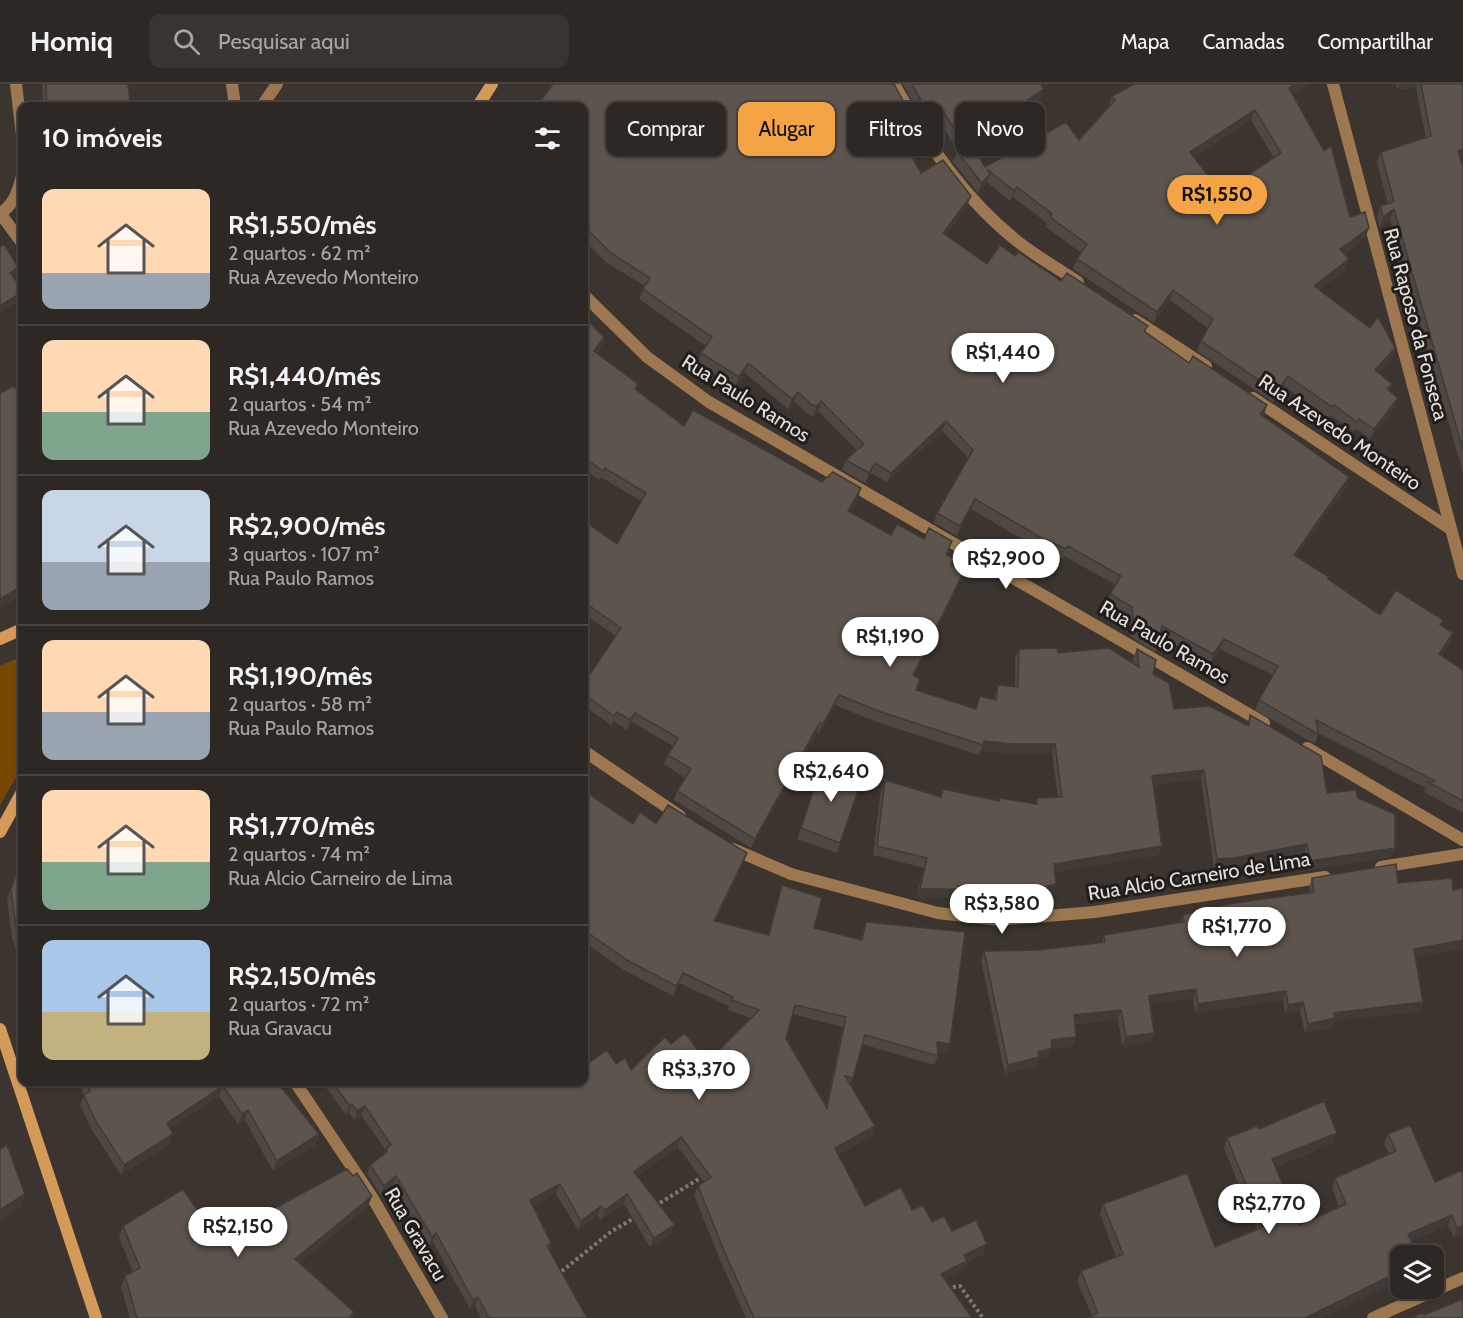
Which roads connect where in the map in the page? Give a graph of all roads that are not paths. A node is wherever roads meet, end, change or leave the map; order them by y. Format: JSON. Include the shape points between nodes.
{"nodes":[{"id":1,"x":16,"y":84,"type":"edge"},
{"id":2,"x":232,"y":84,"type":"edge"},
{"id":3,"x":277,"y":84,"type":"edge"},
{"id":4,"x":492,"y":84,"type":"edge"},
{"id":5,"x":894,"y":84,"type":"edge"},
{"id":6,"x":1333,"y":84,"type":"edge"},
{"id":7,"x":18,"y":102,"type":"edge"},
{"id":8,"x":234,"y":102,"type":"edge"},
{"id":9,"x":264,"y":102,"type":"edge"},
{"id":10,"x":480,"y":102,"type":"edge"},
{"id":11,"x":18,"y":191,"type":"edge"},
{"id":12,"x":0,"y":214,"type":"edge"},
{"id":13,"x":18,"y":238,"type":"edge"},
{"id":14,"x":1090,"y":290,"type":"edge"},
{"id":15,"x":588,"y":299,"type":"edge"},
{"id":16,"x":1120,"y":310,"type":"edge"},
{"id":17,"x":1220,"y":376,"type":"edge"},
{"id":18,"x":1240,"y":389,"type":"edge"},
{"id":19,"x":1449,"y":528,"type":"junction"},
{"id":20,"x":1463,"y":574,"type":"edge"},
{"id":21,"x":18,"y":631,"type":"edge"},
{"id":22,"x":0,"y":639,"type":"edge"},
{"id":23,"x":1270,"y":727,"type":"edge"},
{"id":24,"x":1291,"y":739,"type":"edge"},
{"id":25,"x":588,"y":754,"type":"edge"},
{"id":26,"x":18,"y":799,"type":"edge"},
{"id":27,"x":695,"y":825,"type":"edge"},
{"id":28,"x":0,"y":832,"type":"edge"},
{"id":29,"x":1463,"y":840,"type":"edge"},
{"id":30,"x":725,"y":844,"type":"edge"},
{"id":31,"x":1463,"y":854,"type":"edge"},
{"id":32,"x":1363,"y":870,"type":"edge"},
{"id":33,"x":1341,"y":874,"type":"edge"},
{"id":34,"x":0,"y":1029,"type":"edge"},
{"id":35,"x":18,"y":1083,"type":"edge"},
{"id":36,"x":19,"y":1086,"type":"edge"},
{"id":37,"x":298,"y":1086,"type":"edge"},
{"id":38,"x":1463,"y":1278,"type":"edge"},
{"id":39,"x":96,"y":1318,"type":"edge"},
{"id":40,"x":442,"y":1318,"type":"edge"},
{"id":41,"x":1373,"y":1318,"type":"edge"}],
"edges":[{"from":1,"to":7,"type":"street"},
{"from":2,"to":8,"type":"street"},
{"from":3,"to":9,"type":"street"},
{"from":4,"to":10,"type":"street"},
{"from":5,"to":14,"type":"street","via":[[920,132],[970,198],[1020,244]]},
{"from":6,"to":19,"type":"street","name":"Rua Raposo da Fonseca"},
{"from":11,"to":12,"type":"street"},
{"from":12,"to":13,"type":"street"},
{"from":15,"to":23,"type":"street","name":"Rua Paulo Ramos","via":[[647,357],[709,402]]},
{"from":16,"to":17,"type":"street"},
{"from":18,"to":19,"type":"street","name":"Rua Azevedo Monteiro"},
{"from":19,"to":20,"type":"street","name":"Rua Raposo da Fonseca"},
{"from":21,"to":22,"type":"street"},
{"from":24,"to":29,"type":"street"},
{"from":25,"to":27,"type":"street"},
{"from":26,"to":28,"type":"street"},
{"from":30,"to":33,"type":"street","name":"Rua Alcio Carneiro de Lima","via":[[790,874],[938,913],[999,920],[1095,912]]},
{"from":31,"to":32,"type":"street"},
{"from":34,"to":35,"type":"street"},
{"from":36,"to":39,"type":"street"},
{"from":37,"to":40,"type":"street","name":"Rua Gravacu","via":[[372,1197]]},
{"from":38,"to":41,"type":"street"}]}
